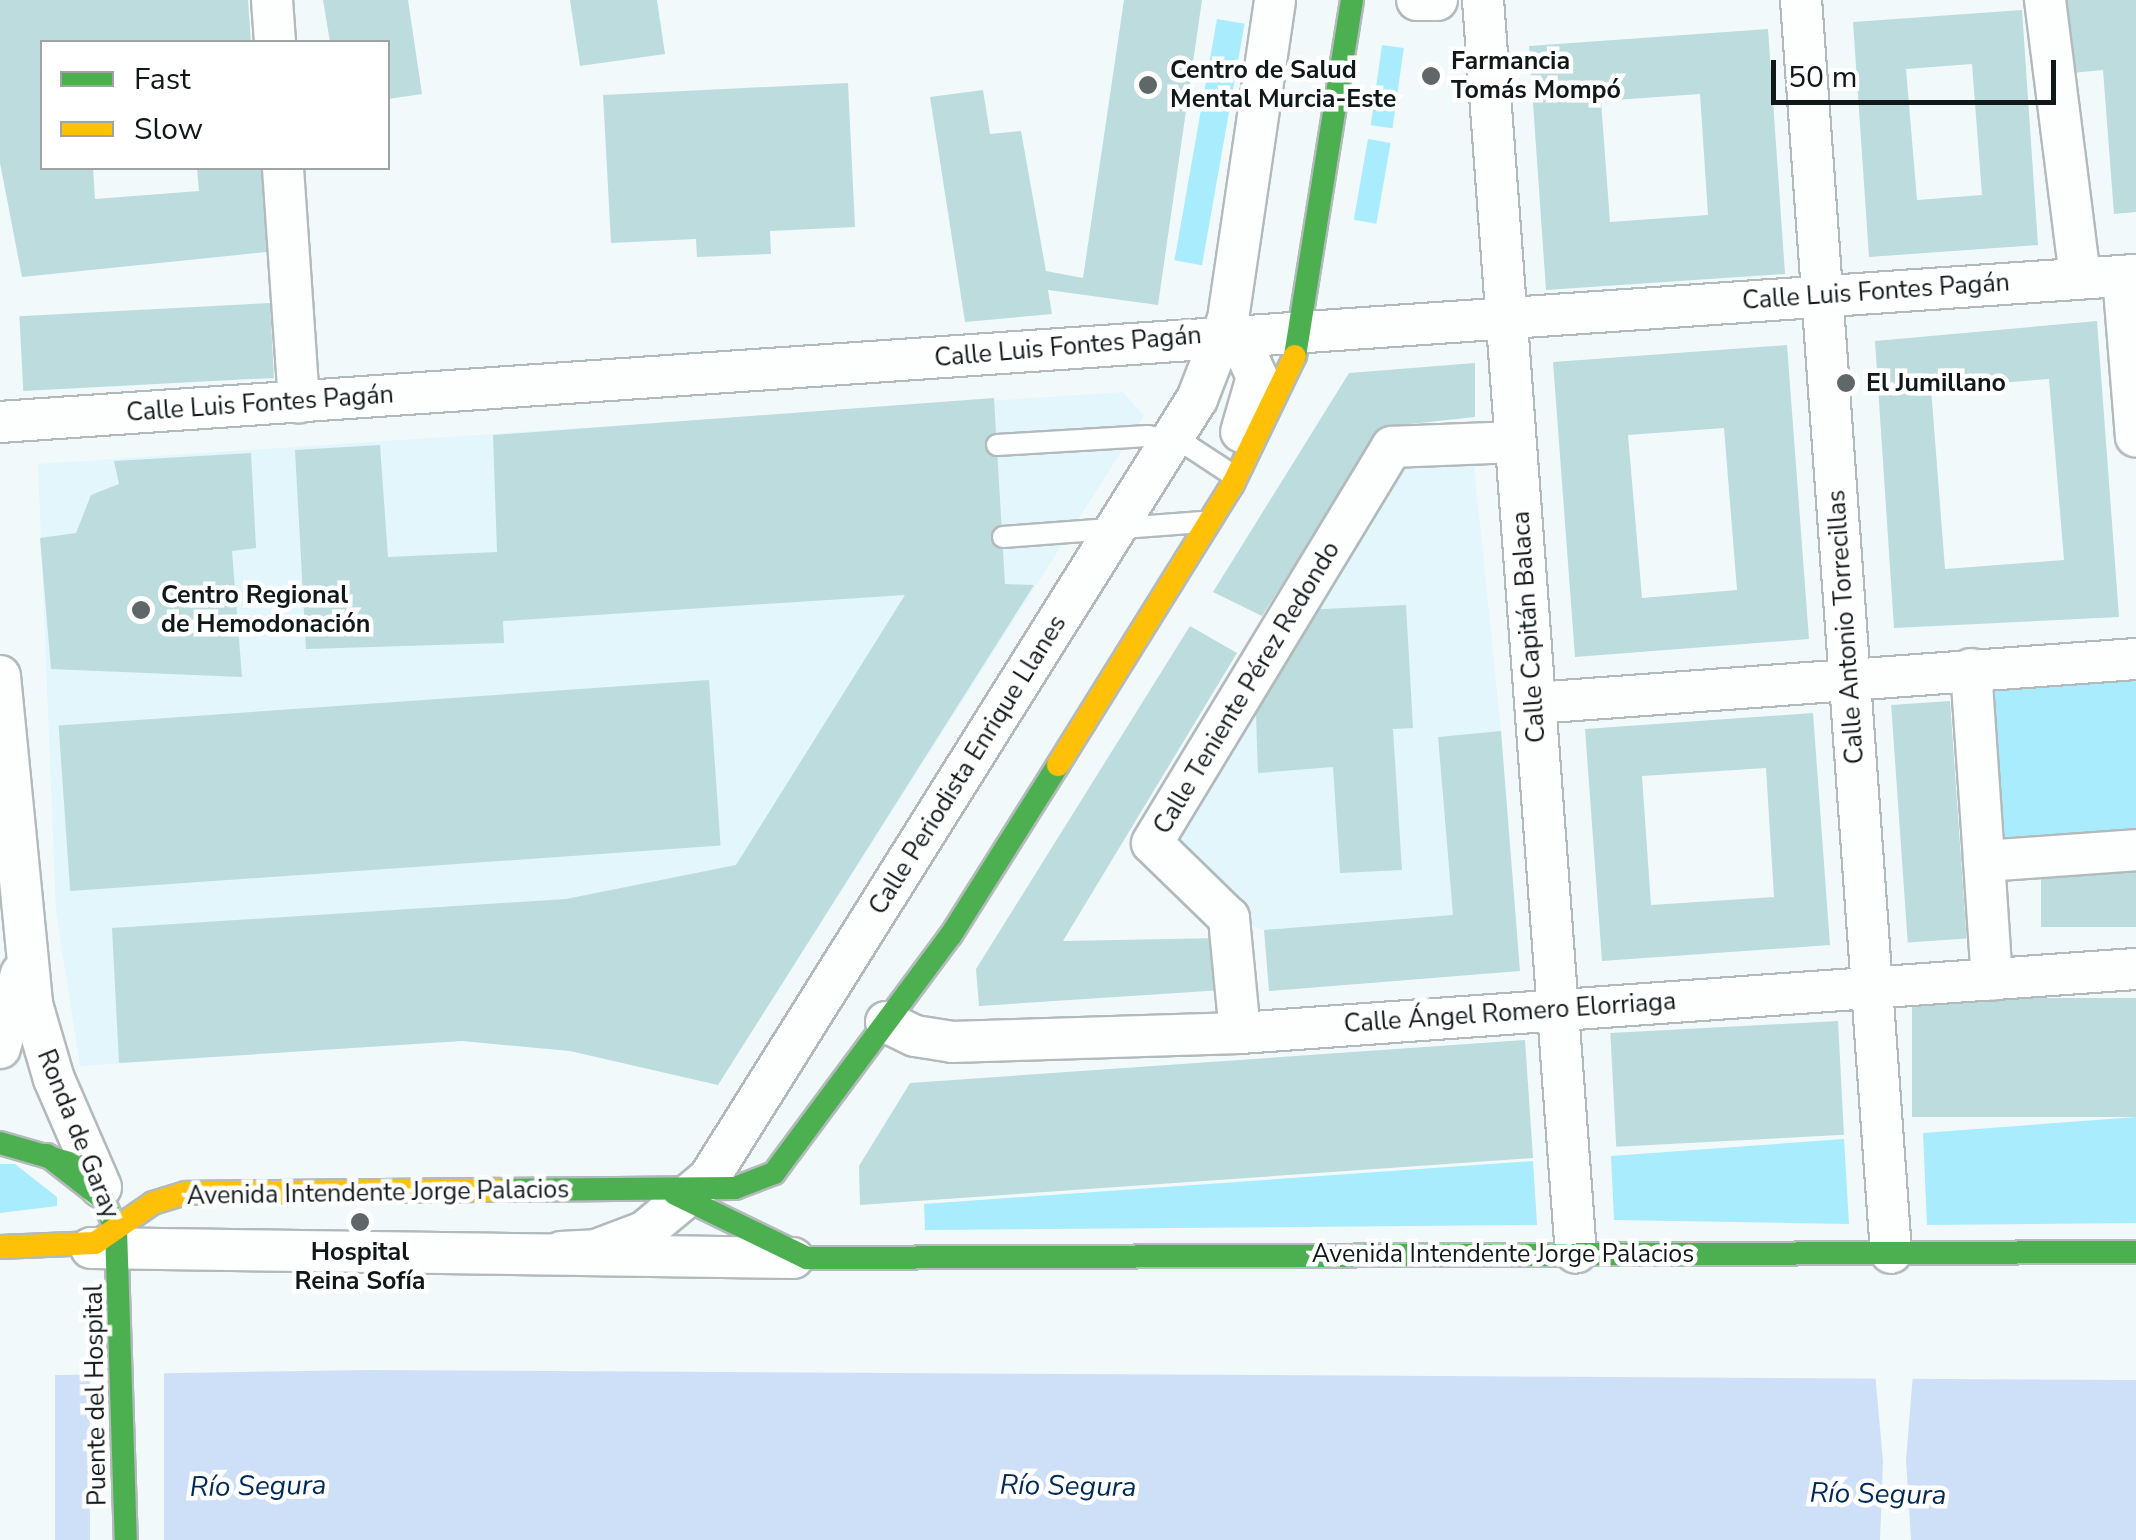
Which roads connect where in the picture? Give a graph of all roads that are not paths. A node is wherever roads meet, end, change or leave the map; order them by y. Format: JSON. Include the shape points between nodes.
{"nodes":[{"id":1,"x":272,"y":0,"type":"edge"},
{"id":2,"x":1274,"y":0,"type":"edge"},
{"id":3,"x":1352,"y":0,"type":"edge"},
{"id":4,"x":1417,"y":0,"type":"edge"},
{"id":5,"x":1437,"y":0,"type":"edge"},
{"id":6,"x":1483,"y":0,"type":"edge"},
{"id":7,"x":1801,"y":0,"type":"edge"},
{"id":8,"x":2045,"y":0,"type":"edge"},
{"id":9,"x":274,"y":40,"type":"edge"},
{"id":10,"x":283,"y":170,"type":"edge"},
{"id":11,"x":2129,"y":275,"type":"edge"},
{"id":12,"x":2080,"y":278,"type":"junction"},
{"id":13,"x":1822,"y":296,"type":"junction"},
{"id":14,"x":1506,"y":316,"type":"junction"},
{"id":15,"x":1304,"y":329,"type":"junction"},
{"id":16,"x":1224,"y":335,"type":"junction"},
{"id":17,"x":300,"y":402,"type":"junction"},
{"id":18,"x":0,"y":422,"type":"edge"},
{"id":19,"x":2136,"y":436,"type":"edge"},
{"id":20,"x":1172,"y":440,"type":"junction"},
{"id":21,"x":1516,"y":442,"type":"junction"},
{"id":22,"x":997,"y":445,"type":"dead end"},
{"id":23,"x":1228,"y":472,"type":"junction"},
{"id":24,"x":1212,"y":516,"type":"junction"},
{"id":25,"x":1116,"y":529,"type":"junction"},
{"id":26,"x":1003,"y":537,"type":"dead end"},
{"id":27,"x":2136,"y":659,"type":"edge"},
{"id":28,"x":1971,"y":669,"type":"junction"},
{"id":29,"x":0,"y":676,"type":"edge"},
{"id":30,"x":1850,"y":676,"type":"junction"},
{"id":31,"x":1535,"y":704,"type":"junction"},
{"id":32,"x":2136,"y":850,"type":"edge"},
{"id":33,"x":1984,"y":861,"type":"junction"},
{"id":34,"x":24,"y":960,"type":"junction"},
{"id":35,"x":2136,"y":970,"type":"edge"},
{"id":36,"x":1992,"y":980,"type":"junction"},
{"id":37,"x":1872,"y":988,"type":"junction"},
{"id":38,"x":1558,"y":1010,"type":"junction"},
{"id":39,"x":886,"y":1022,"type":"junction"},
{"id":40,"x":1240,"y":1033,"type":"junction"},
{"id":41,"x":0,"y":1048,"type":"edge"},
{"id":42,"x":802,"y":1140,"type":"junction"},
{"id":43,"x":0,"y":1143,"type":"edge"},
{"id":44,"x":48,"y":1154,"type":"junction"},
{"id":45,"x":794,"y":1188,"type":"dead end"},
{"id":46,"x":200,"y":1192,"type":"junction"},
{"id":47,"x":695,"y":1193,"type":"junction"},
{"id":48,"x":117,"y":1203,"type":"junction"},
{"id":49,"x":812,"y":1246,"type":"junction"},
{"id":50,"x":0,"y":1247,"type":"edge"},
{"id":51,"x":62,"y":1247,"type":"joint"},
{"id":52,"x":561,"y":1252,"type":"junction"},
{"id":53,"x":2136,"y":1252,"type":"edge"},
{"id":54,"x":1576,"y":1253,"type":"junction"},
{"id":55,"x":1891,"y":1254,"type":"junction"},
{"id":56,"x":126,"y":1540,"type":"edge"}],
"edges":[{"from":1,"to":9,"type":"street"},
{"from":2,"to":16,"type":"street","name":"Calle Periodista Enrique Llanes"},
{"from":3,"to":15,"type":"main road"},
{"from":4,"to":5,"type":"street"},
{"from":6,"to":14,"type":"street","name":"Calle Capitán Balaca"},
{"from":7,"to":13,"type":"street","name":"Calle Antonio Torrecillas"},
{"from":8,"to":12,"type":"street"},
{"from":10,"to":17,"type":"street"},
{"from":11,"to":12,"type":"street","name":"Calle Luis Fontes Pagán"},
{"from":11,"to":19,"type":"street"},
{"from":12,"to":13,"type":"street","name":"Calle Luis Fontes Pagán"},
{"from":13,"to":14,"type":"street","name":"Calle Luis Fontes Pagán"},
{"from":13,"to":30,"type":"street","name":"Calle Antonio Torrecillas"},
{"from":14,"to":15,"type":"street","name":"Calle Luis Fontes Pagán"},
{"from":14,"to":21,"type":"street","name":"Calle Capitán Balaca"},
{"from":15,"to":16,"type":"street","name":"Calle Luis Fontes Pagán"},
{"from":15,"to":24,"type":"main road","via":[[1288,379]]},
{"from":16,"to":17,"type":"street","name":"Calle Luis Fontes Pagán"},
{"from":16,"to":20,"type":"street","name":"Calle Periodista Enrique Llanes"},
{"from":16,"to":23,"type":"street","via":[[1244,349],[1257,376]]},
{"from":17,"to":18,"type":"street","name":"Calle Luis Fontes Pagán"},
{"from":20,"to":22,"type":"lane","via":[[1132,434]]},
{"from":20,"to":23,"type":"lane"},
{"from":20,"to":25,"type":"street","name":"Calle Periodista Enrique Llanes"},
{"from":21,"to":31,"type":"street","name":"Calle Capitán Balaca"},
{"from":21,"to":40,"type":"street","name":"Calle Teniente Pérez Redondo","via":[[1392,447],[1152,843],[1229,918]]},
{"from":23,"to":24,"type":"street"},
{"from":24,"to":25,"type":"lane"},
{"from":24,"to":39,"type":"main road","via":[[951,935]]},
{"from":25,"to":26,"type":"lane"},
{"from":25,"to":47,"type":"street","name":"Calle Periodista Enrique Llanes"},
{"from":27,"to":28,"type":"street"},
{"from":28,"to":30,"type":"street"},
{"from":28,"to":33,"type":"street"},
{"from":29,"to":34,"type":"street","name":"Ronda de Garay"},
{"from":30,"to":31,"type":"street"},
{"from":30,"to":37,"type":"street","name":"Calle Antonio Torrecillas"},
{"from":31,"to":38,"type":"street","name":"Calle Capitán Balaca"},
{"from":32,"to":33,"type":"street"},
{"from":33,"to":36,"type":"street"},
{"from":34,"to":41,"type":"street","name":"Ronda de Garay"},
{"from":34,"to":48,"type":"street","name":"Ronda de Garay","via":[[49,1066]]},
{"from":35,"to":36,"type":"street","name":"Calle Ángel Romero Elorriaga"},
{"from":36,"to":37,"type":"street","name":"Calle Ángel Romero Elorriaga"},
{"from":37,"to":38,"type":"street","name":"Calle Ángel Romero Elorriaga"},
{"from":37,"to":55,"type":"street","name":"Calle Antonio Torrecillas"},
{"from":38,"to":40,"type":"street","name":"Calle Ángel Romero Elorriaga"},
{"from":38,"to":54,"type":"street","name":"Calle Capitán Balaca"},
{"from":39,"to":40,"type":"street","name":"Calle Ángel Romero Elorriaga","via":[[914,1036],[952,1042]]},
{"from":39,"to":42,"type":"main road"},
{"from":42,"to":45,"type":"main road"},
{"from":42,"to":47,"type":"main road","name":"Avenida Intendente Jorge Palacios","via":[[760,1183]]},
{"from":43,"to":44,"type":"main road"},
{"from":44,"to":48,"type":"main road"},
{"from":44,"to":48,"type":"main road"},
{"from":46,"to":47,"type":"main road","name":"Avenida Intendente Jorge Palacios"},
{"from":46,"to":48,"type":"main road"},
{"from":46,"to":48,"type":"main road","name":"Avenida Intendente Jorge Palacios"},
{"from":47,"to":49,"type":"main road","name":"Avenida Intendente Jorge Palacios","via":[[774,1246]]},
{"from":47,"to":52,"type":"street","name":"Avenida Intendente Jorge Palacios","via":[[632,1237]]},
{"from":48,"to":51,"type":"street","name":"Avenida Intendente Jorge Palacios"},
{"from":48,"to":52,"type":"street","name":"Avenida Intendente Jorge Palacios"},
{"from":48,"to":56,"type":"main road","name":"Puente del Hospital"},
{"from":49,"to":52,"type":"street","name":"Avenida Intendente Jorge Palacios"},
{"from":49,"to":54,"type":"main road","name":"Avenida Intendente Jorge Palacios","via":[[869,1257]]},
{"from":50,"to":51,"type":"main road","name":"Avenida Intendente Jorge Palacios"},
{"from":53,"to":55,"type":"main road","name":"Avenida Intendente Jorge Palacios"},
{"from":54,"to":55,"type":"main road","name":"Avenida Intendente Jorge Palacios"}]}
